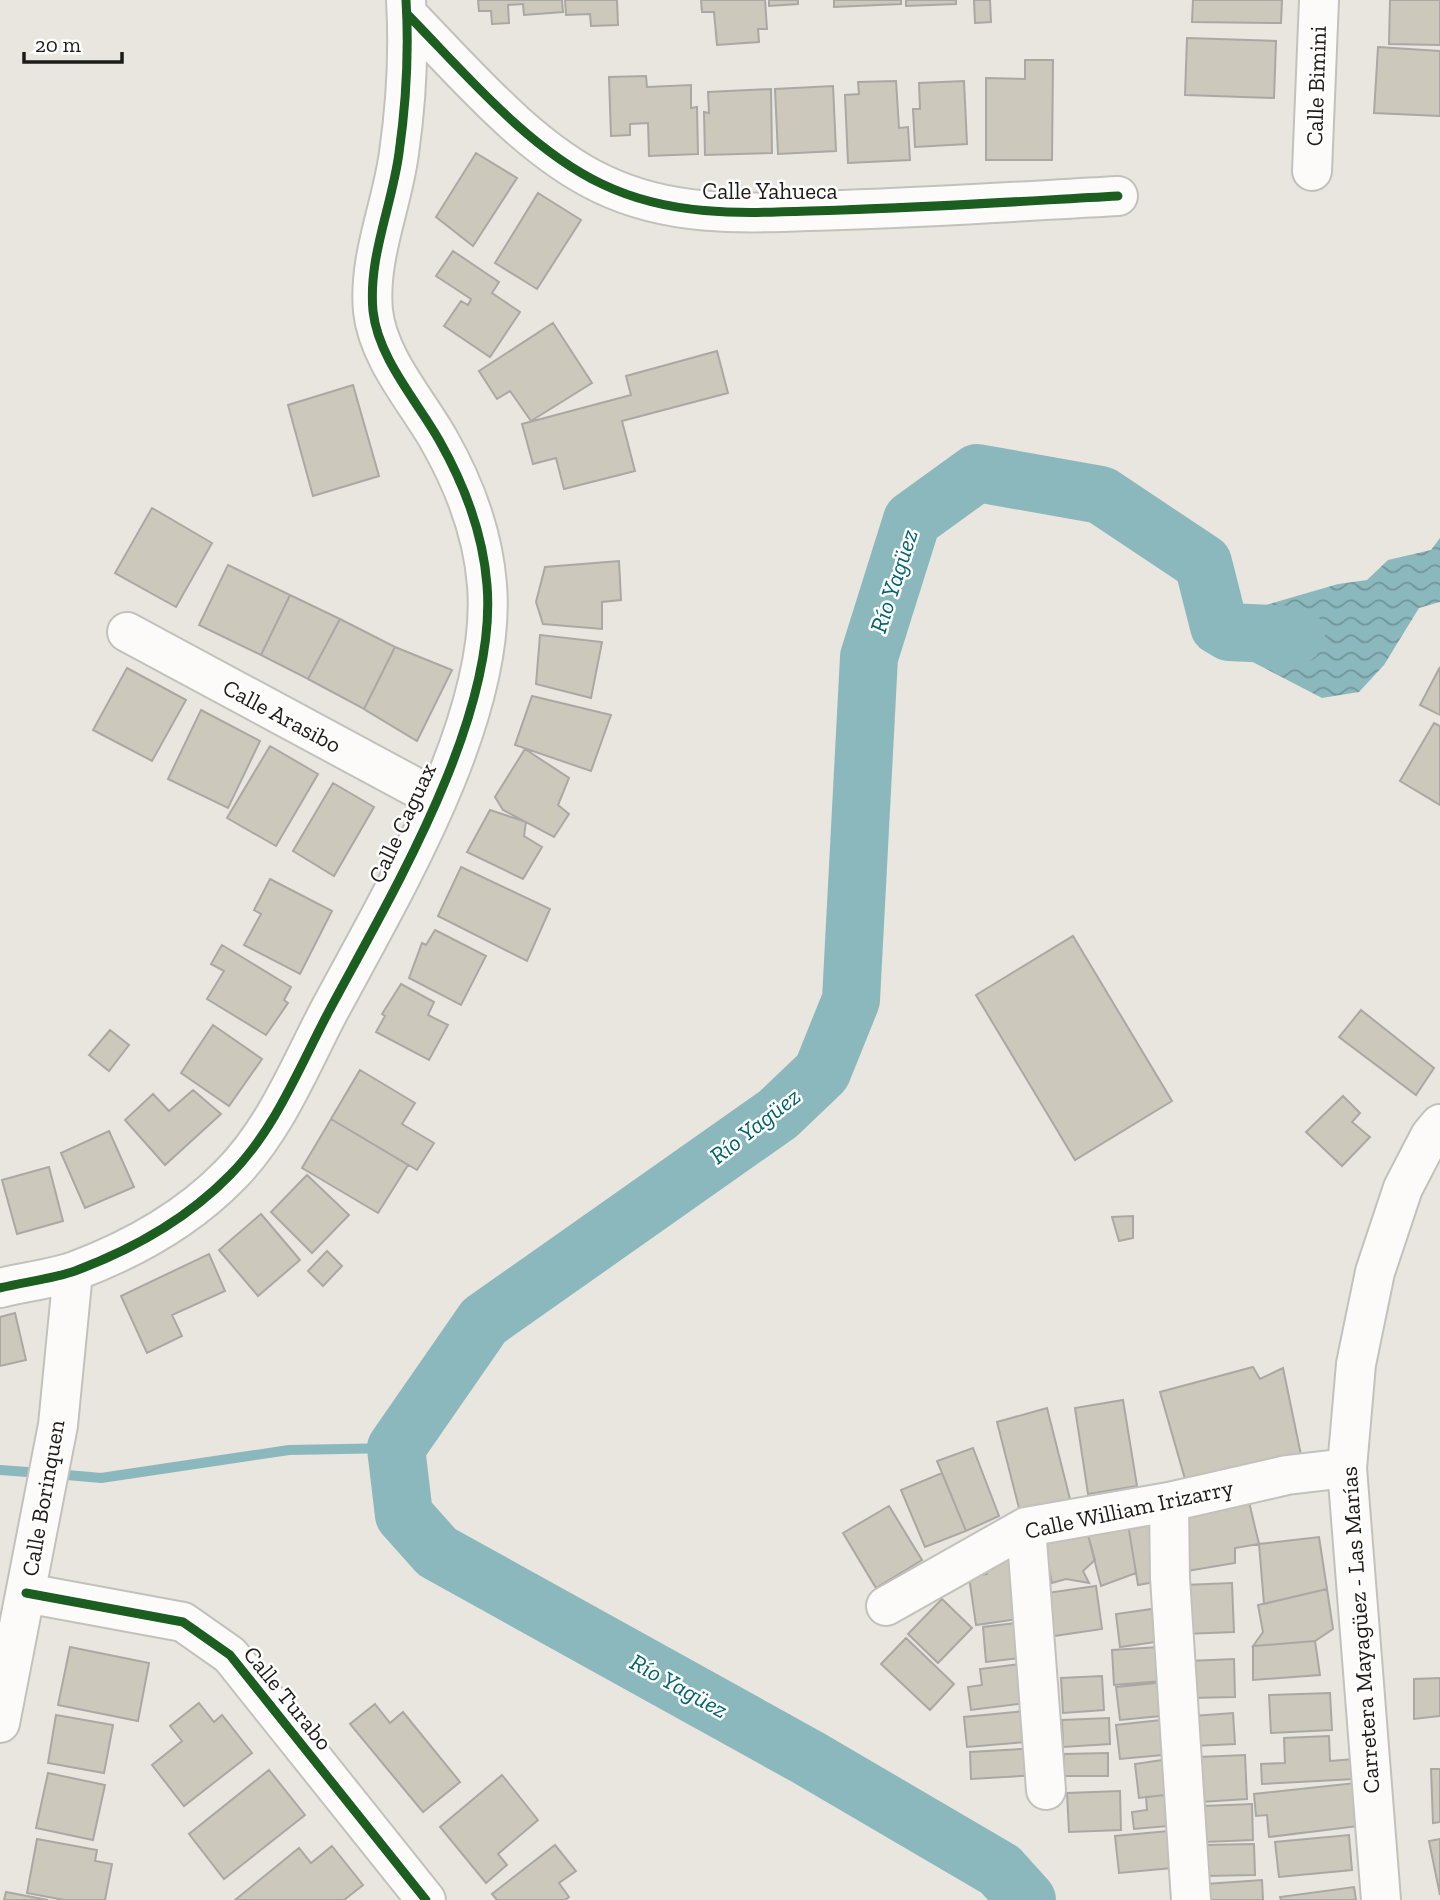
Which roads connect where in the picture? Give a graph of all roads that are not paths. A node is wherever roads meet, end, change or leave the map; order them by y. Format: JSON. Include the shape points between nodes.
{"nodes":[{"id":1,"x":1319,"y":0,"type":"edge"},
{"id":2,"x":407,"y":7,"type":"edge"},
{"id":3,"x":1312,"y":171,"type":"dead end"},
{"id":4,"x":1118,"y":196,"type":"dead end"},
{"id":5,"x":127,"y":632,"type":"dead end"},
{"id":6,"x":438,"y":799,"type":"junction"},
{"id":7,"x":1440,"y":1124,"type":"edge"},
{"id":8,"x":73,"y":1272,"type":"junction"},
{"id":9,"x":0,"y":1287,"type":"edge"},
{"id":10,"x":1347,"y":1468,"type":"junction"},
{"id":11,"x":1169,"y":1502,"type":"junction"},
{"id":12,"x":1026,"y":1527,"type":"junction"},
{"id":13,"x":26,"y":1593,"type":"junction"},
{"id":14,"x":886,"y":1606,"type":"dead end"},
{"id":15,"x":0,"y":1723,"type":"edge"},
{"id":16,"x":1046,"y":1790,"type":"dead end"},
{"id":17,"x":426,"y":1900,"type":"edge"},
{"id":18,"x":1191,"y":1900,"type":"edge"},
{"id":19,"x":1381,"y":1900,"type":"edge"}],
"edges":[{"from":1,"to":3,"type":"street","name":"Calle Bimini"},
{"from":2,"to":4,"type":"street","name":"Calle Yahueca","via":[[490,98],[556,157],[602,184],[657,205],[709,213]]},
{"from":2,"to":6,"type":"street","name":"Calle Caguax","via":[[399,155],[373,278],[373,315],[383,346],[462,484],[487,584],[480,676]]},
{"from":5,"to":6,"type":"street","name":"Calle Arasibo"},
{"from":6,"to":8,"type":"street","name":"Calle Caguax","via":[[272,1119],[232,1172],[197,1205],[151,1236]]},
{"from":7,"to":10,"type":"street","name":"Carretera Mayagüez - Las Marías","via":[[1403,1188],[1375,1272],[1356,1364]]},
{"from":8,"to":9,"type":"street","name":"Calle Caguax"},
{"from":8,"to":13,"type":"street","name":"Calle Borinquen","via":[[58,1424]]},
{"from":10,"to":11,"type":"street","name":"Calle William Irizarry","via":[[1287,1475]]},
{"from":10,"to":19,"type":"street","name":"Carretera Mayagüez - Las Marías"},
{"from":11,"to":12,"type":"street","name":"Calle William Irizarry"},
{"from":11,"to":18,"type":"street"},
{"from":12,"to":14,"type":"street","name":"Calle William Irizarry"},
{"from":12,"to":16,"type":"street"},
{"from":13,"to":15,"type":"street","name":"Calle Borinquen"},
{"from":13,"to":17,"type":"street","name":"Calle Turabo","via":[[183,1622],[230,1655]]}]}
